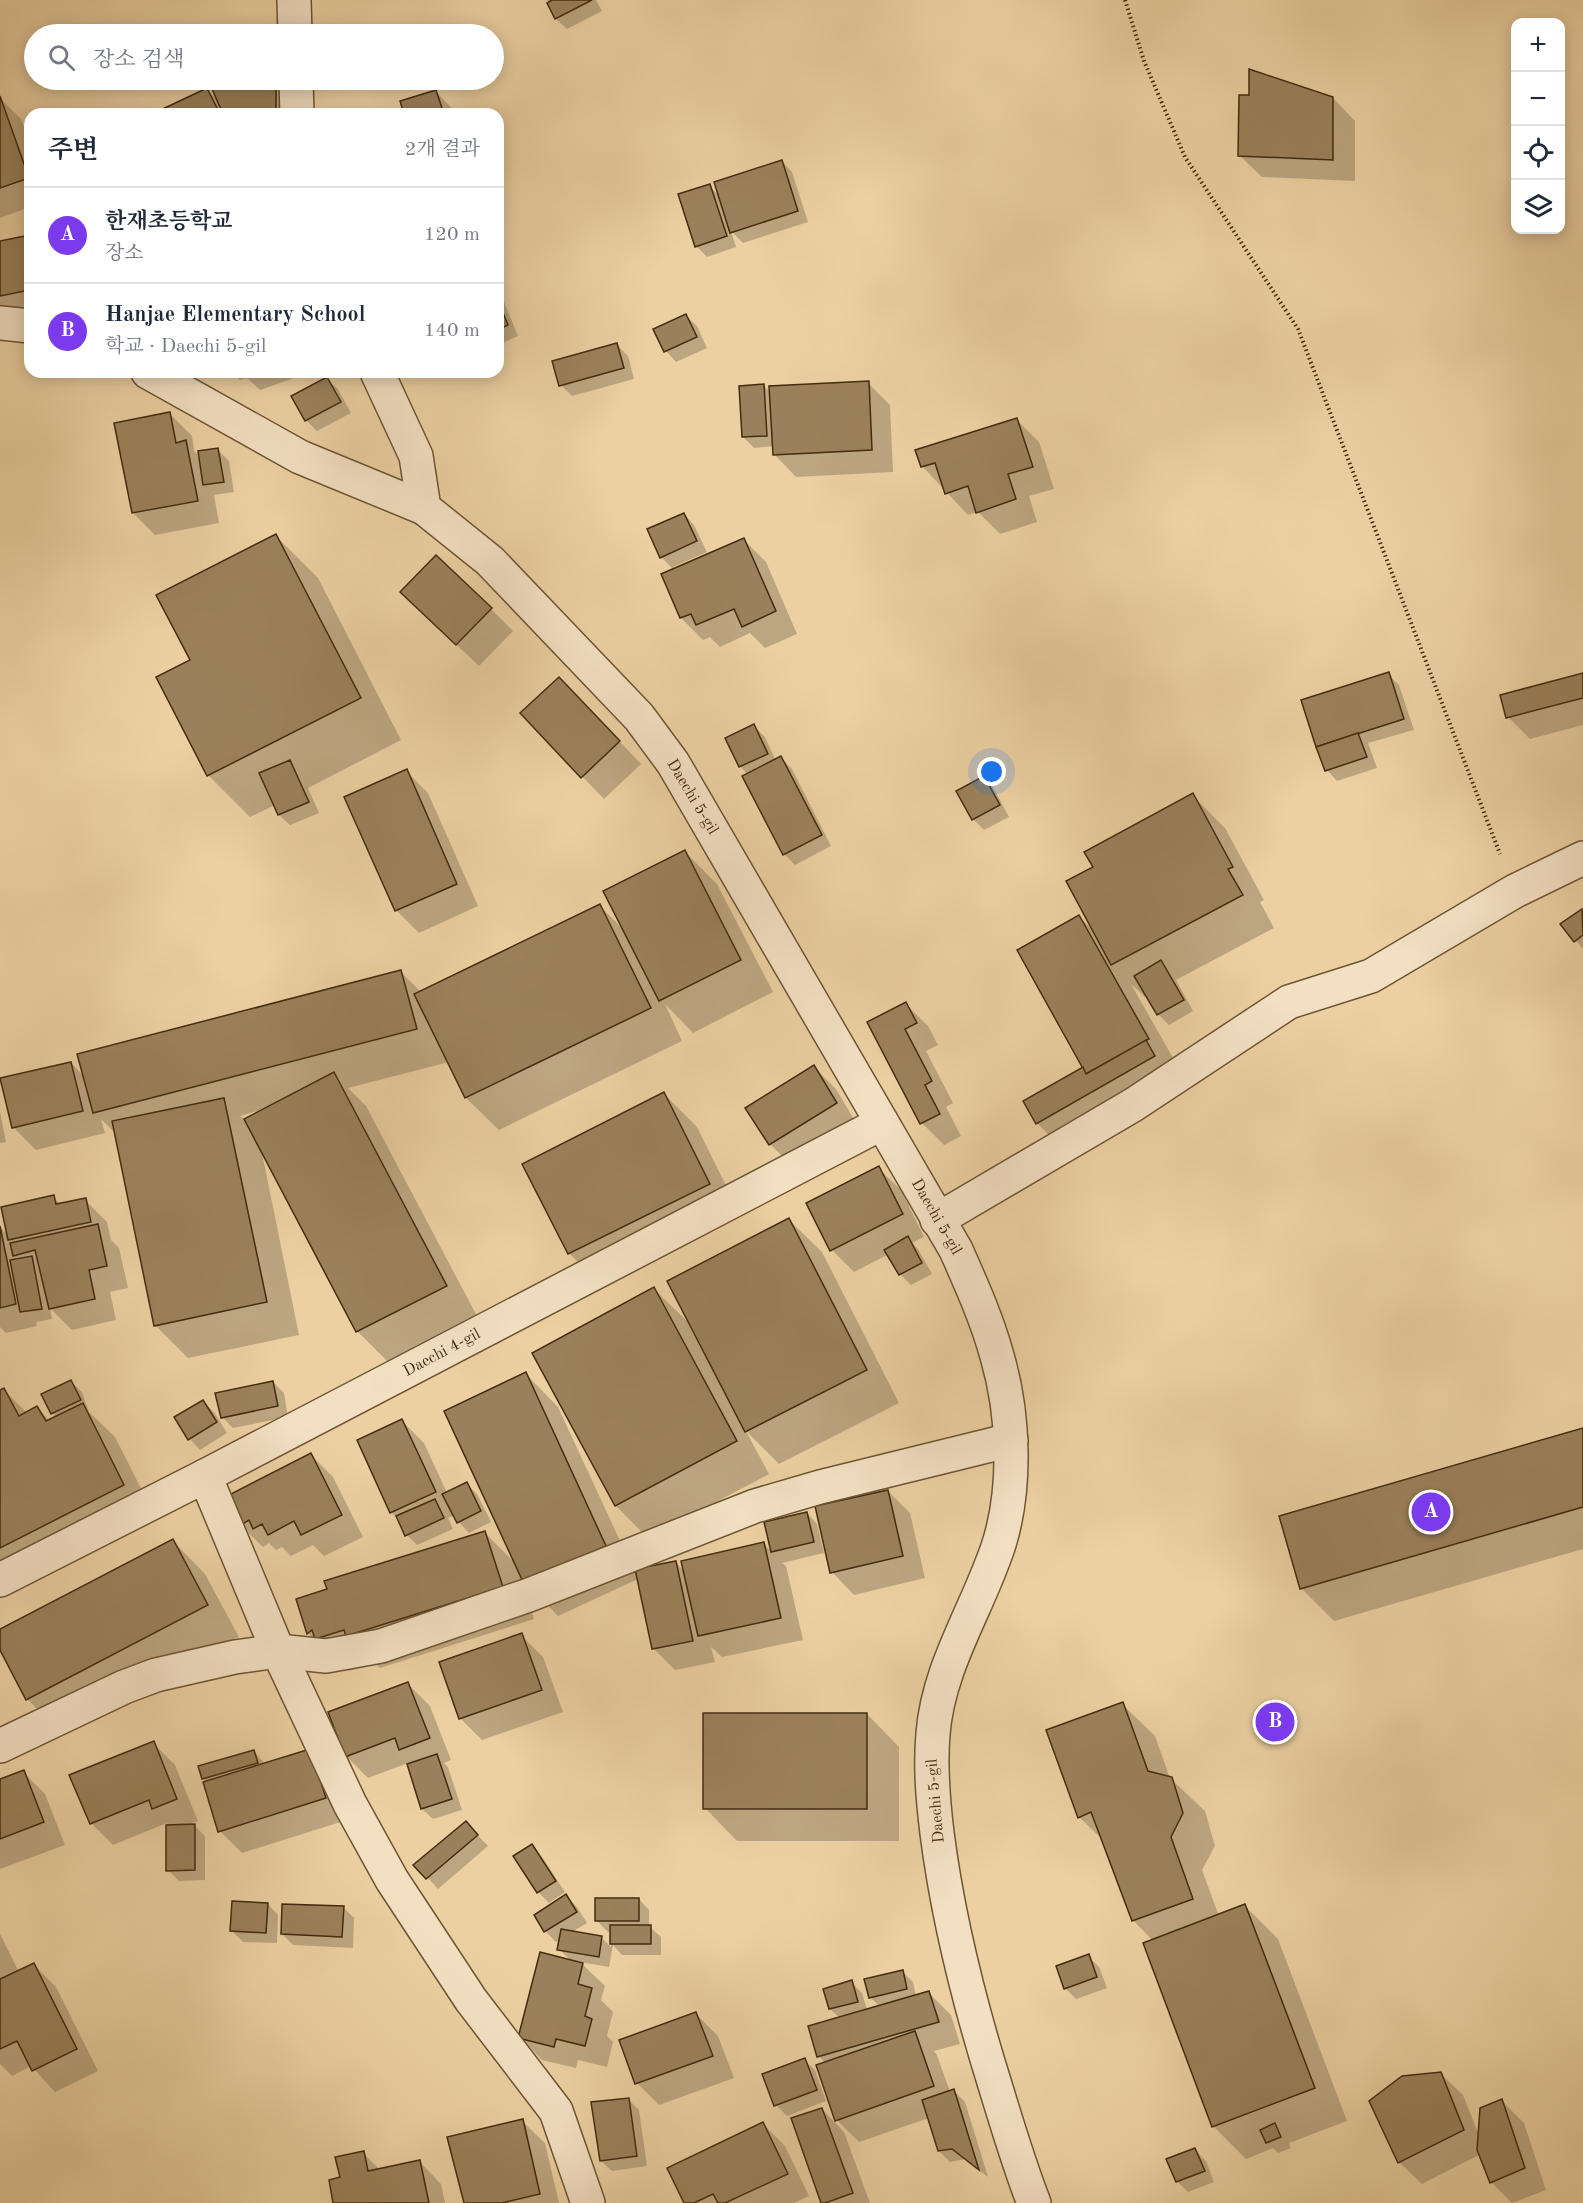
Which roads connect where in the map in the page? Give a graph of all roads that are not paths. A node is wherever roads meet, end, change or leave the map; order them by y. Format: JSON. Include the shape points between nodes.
{"nodes":[{"id":1,"x":294,"y":0,"type":"edge"},
{"id":2,"x":295,"y":24,"type":"edge"},
{"id":3,"x":296,"y":90,"type":"edge"},
{"id":4,"x":297,"y":108,"type":"edge"},
{"id":5,"x":0,"y":323,"type":"edge"},
{"id":6,"x":24,"y":325,"type":"edge"},
{"id":7,"x":159,"y":378,"type":"edge"},
{"id":8,"x":380,"y":378,"type":"edge"},
{"id":9,"x":424,"y":508,"type":"junction"},
{"id":10,"x":1583,"y":858,"type":"edge"},
{"id":11,"x":882,"y":1123,"type":"junction"},
{"id":12,"x":937,"y":1220,"type":"junction"},
{"id":13,"x":1011,"y":1440,"type":"junction"},
{"id":14,"x":205,"y":1476,"type":"junction"},
{"id":15,"x":0,"y":1580,"type":"edge"},
{"id":16,"x":278,"y":1651,"type":"junction"},
{"id":17,"x":0,"y":1746,"type":"edge"},
{"id":18,"x":588,"y":2203,"type":"edge"},
{"id":19,"x":1034,"y":2203,"type":"edge"}],
"edges":[{"from":1,"to":2,"type":"street"},
{"from":3,"to":4,"type":"street"},
{"from":5,"to":6,"type":"street"},
{"from":7,"to":9,"type":"street","name":"Daechi 5-gil","via":[[300,457]]},
{"from":8,"to":9,"type":"street","via":[[416,456]]},
{"from":9,"to":11,"type":"street","name":"Daechi 5-gil","via":[[490,561],[639,717],[673,763]]},
{"from":10,"to":12,"type":"street","via":[[1515,891],[1371,976],[1289,1002],[1133,1105]]},
{"from":11,"to":12,"type":"street","name":"Daechi 5-gil"},
{"from":11,"to":14,"type":"street","name":"Daechi 4-gil"},
{"from":12,"to":13,"type":"street","name":"Daechi 5-gil","via":[[956,1250],[998,1357]]},
{"from":13,"to":16,"type":"street","via":[[755,1506],[528,1595],[381,1646],[326,1656]]},
{"from":13,"to":19,"type":"street","name":"Daechi 5-gil","via":[[1010,1487],[998,1546],[942,1685],[930,1773],[942,1874],[956,1945],[976,2023]]},
{"from":14,"to":15,"type":"street","name":"Daechi 4-gil"},
{"from":14,"to":16,"type":"street"},
{"from":16,"to":17,"type":"street","via":[[156,1675]]},
{"from":16,"to":18,"type":"street","via":[[350,1804],[392,1880],[471,2000],[556,2112]]}]}
